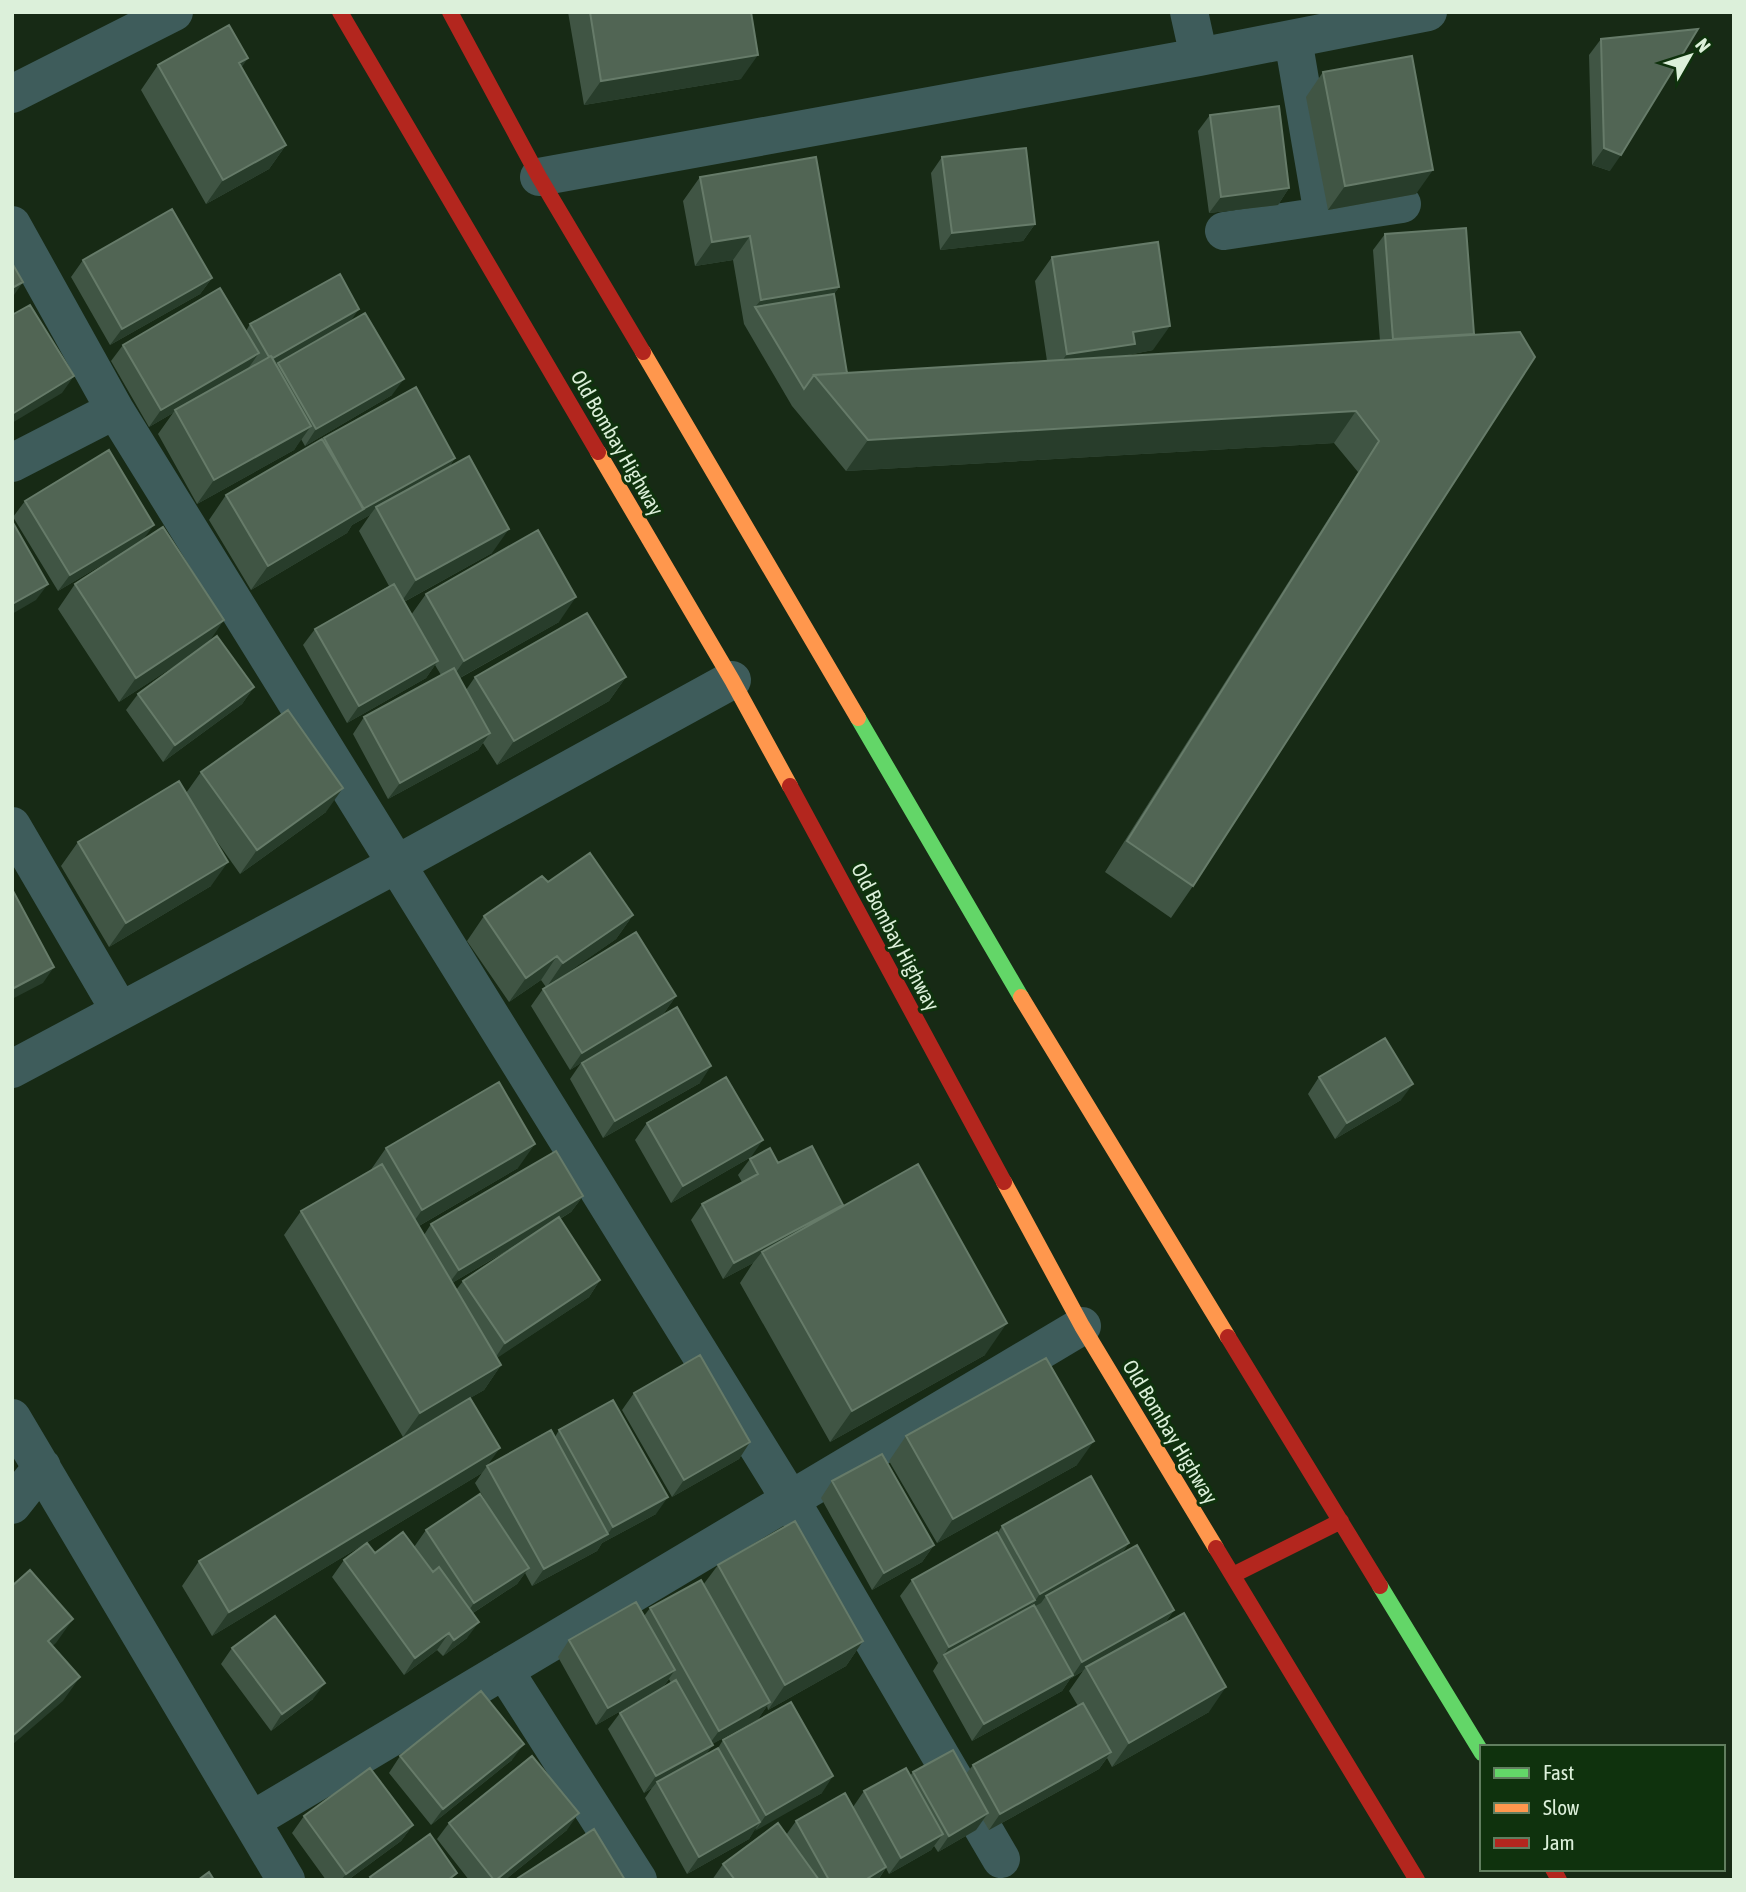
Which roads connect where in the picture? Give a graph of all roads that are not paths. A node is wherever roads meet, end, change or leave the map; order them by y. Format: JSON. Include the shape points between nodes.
{"nodes":[{"id":1,"x":174,"y":12,"type":"edge"},
{"id":2,"x":340,"y":12,"type":"edge"},
{"id":3,"x":450,"y":12,"type":"edge"},
{"id":4,"x":1189,"y":12,"type":"edge"},
{"id":5,"x":1428,"y":12,"type":"edge"},
{"id":6,"x":1293,"y":39,"type":"junction"},
{"id":7,"x":1199,"y":57,"type":"junction"},
{"id":8,"x":12,"y":94,"type":"edge"},
{"id":9,"x":539,"y":177,"type":"junction"},
{"id":10,"x":1402,"y":204,"type":"edge"},
{"id":11,"x":1324,"y":215,"type":"junction"},
{"id":12,"x":12,"y":225,"type":"edge"},
{"id":13,"x":1224,"y":231,"type":"dead end"},
{"id":14,"x":115,"y":410,"type":"junction"},
{"id":15,"x":12,"y":463,"type":"edge"},
{"id":16,"x":732,"y":680,"type":"junction"},
{"id":17,"x":12,"y":826,"type":"edge"},
{"id":18,"x":396,"y":865,"type":"junction"},
{"id":19,"x":120,"y":1011,"type":"junction"},
{"id":20,"x":12,"y":1069,"type":"edge"},
{"id":21,"x":1082,"y":1326,"type":"junction"},
{"id":22,"x":12,"y":1418,"type":"edge"},
{"id":23,"x":41,"y":1467,"type":"junction"},
{"id":24,"x":790,"y":1500,"type":"junction"},
{"id":25,"x":12,"y":1505,"type":"edge"},
{"id":26,"x":1341,"y":1521,"type":"junction"},
{"id":27,"x":1233,"y":1575,"type":"junction"},
{"id":28,"x":504,"y":1670,"type":"junction"},
{"id":29,"x":1480,"y":1750,"type":"edge"},
{"id":30,"x":251,"y":1821,"type":"junction"},
{"id":31,"x":1001,"y":1859,"type":"dead end"},
{"id":32,"x":286,"y":1880,"type":"edge"},
{"id":33,"x":638,"y":1880,"type":"edge"},
{"id":34,"x":1417,"y":1880,"type":"edge"}],
"edges":[{"from":1,"to":8,"type":"street"},
{"from":2,"to":16,"type":"main road","name":"Old Bombay Highway"},
{"from":3,"to":9,"type":"main road"},
{"from":4,"to":7,"type":"street"},
{"from":5,"to":6,"type":"street"},
{"from":6,"to":7,"type":"street"},
{"from":6,"to":11,"type":"street"},
{"from":7,"to":9,"type":"street"},
{"from":9,"to":26,"type":"main road","via":[[993,952]]},
{"from":10,"to":11,"type":"street"},
{"from":11,"to":13,"type":"street"},
{"from":12,"to":14,"type":"street"},
{"from":14,"to":15,"type":"street"},
{"from":14,"to":18,"type":"street"},
{"from":16,"to":18,"type":"street"},
{"from":16,"to":21,"type":"main road","name":"Old Bombay Highway"},
{"from":17,"to":19,"type":"street"},
{"from":18,"to":19,"type":"street"},
{"from":18,"to":24,"type":"street"},
{"from":19,"to":20,"type":"street"},
{"from":21,"to":24,"type":"street"},
{"from":21,"to":27,"type":"main road","name":"Old Bombay Highway"},
{"from":22,"to":23,"type":"street"},
{"from":23,"to":25,"type":"street"},
{"from":23,"to":30,"type":"street"},
{"from":24,"to":28,"type":"street"},
{"from":24,"to":31,"type":"street"},
{"from":26,"to":27,"type":"main road"},
{"from":26,"to":29,"type":"main road"},
{"from":27,"to":34,"type":"main road","name":"Old Bombay Highway"},
{"from":28,"to":30,"type":"street"},
{"from":28,"to":33,"type":"street"},
{"from":30,"to":32,"type":"street"}]}
